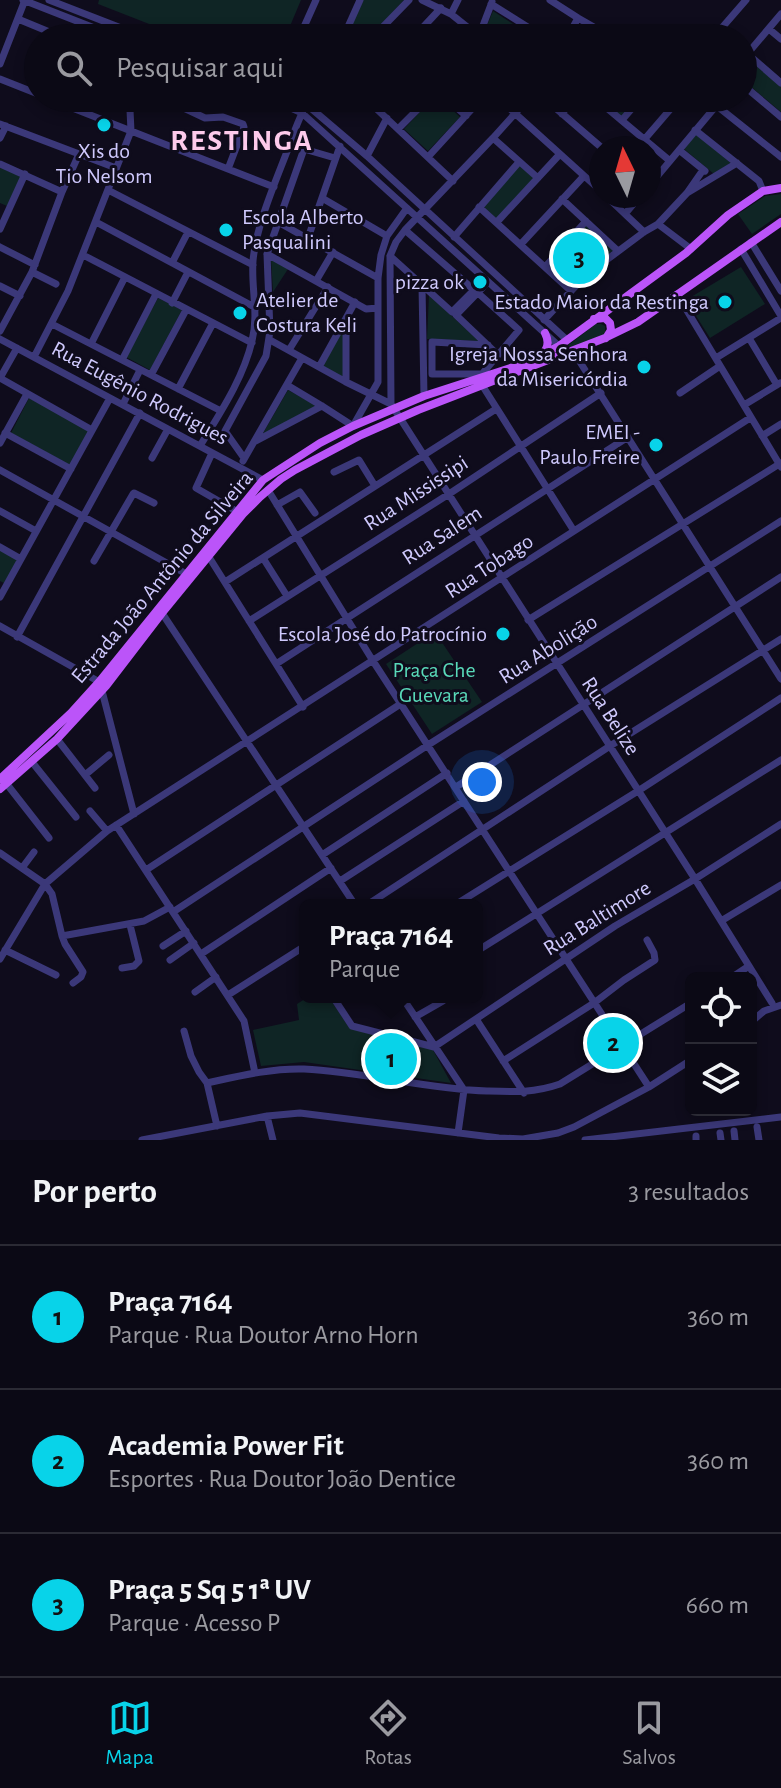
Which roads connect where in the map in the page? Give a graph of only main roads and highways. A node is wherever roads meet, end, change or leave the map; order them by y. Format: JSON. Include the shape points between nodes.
{"nodes":[{"id":1,"x":781,"y":188,"type":"edge"},
{"id":2,"x":781,"y":222,"type":"edge"},
{"id":3,"x":594,"y":319,"type":"junction"},
{"id":4,"x":545,"y":333,"type":"road end"},
{"id":5,"x":605,"y":338,"type":"junction"},
{"id":6,"x":563,"y":343,"type":"junction"},
{"id":7,"x":573,"y":351,"type":"junction"},
{"id":8,"x":541,"y":355,"type":"junction"},
{"id":9,"x":483,"y":379,"type":"junction"},
{"id":10,"x":390,"y":408,"type":"junction"},
{"id":11,"x":361,"y":435,"type":"junction"},
{"id":12,"x":281,"y":479,"type":"junction"},
{"id":13,"x":263,"y":480,"type":"junction"},
{"id":14,"x":216,"y":542,"type":"junction"},
{"id":15,"x":102,"y":686,"type":"junction"},
{"id":16,"x":2,"y":780,"type":"edge"}],
"edges":[{"from":1,"to":3,"type":"main road","name":"Estrada João Antônio da Silveira","via":[[763,191],[728,215],[691,249]]},
{"from":2,"to":5,"type":"main road","name":"Estrada João Antônio da Silveira","via":[[638,322]]},
{"from":3,"to":5,"type":"main road","via":[[610,323]]},
{"from":3,"to":6,"type":"main road","name":"Estrada João Antônio da Silveira"},
{"from":4,"to":8,"type":"main road","via":[[548,342]]},
{"from":5,"to":7,"type":"main road","name":"Estrada João Antônio da Silveira"},
{"from":6,"to":7,"type":"main road"},
{"from":6,"to":8,"type":"main road","name":"Estrada João Antônio da Silveira"},
{"from":7,"to":9,"type":"main road","name":"Estrada João Antônio da Silveira"},
{"from":8,"to":9,"type":"main road","name":"Estrada João Antônio da Silveira"},
{"from":9,"to":10,"type":"main road","name":"Estrada João Antônio da Silveira"},
{"from":9,"to":11,"type":"main road","name":"Estrada João Antônio da Silveira"},
{"from":10,"to":11,"type":"main road","via":[[386,418]]},
{"from":10,"to":13,"type":"main road","name":"Estrada João Antônio da Silveira","via":[[320,443]]},
{"from":11,"to":12,"type":"main road","name":"Estrada João Antônio da Silveira"},
{"from":12,"to":13,"type":"main road"},
{"from":12,"to":14,"type":"main road","name":"Estrada João Antônio da Silveira"},
{"from":13,"to":14,"type":"main road","name":"Estrada João Antônio da Silveira"},
{"from":14,"to":15,"type":"main road","name":"Estrada João Antônio da Silveira"},
{"from":15,"to":16,"type":"main road","name":"Estrada João Antônio da Silveira"},
{"from":15,"to":16,"type":"main road","name":"Estrada João Antônio da Silveira","via":[[57,739]]}]}
